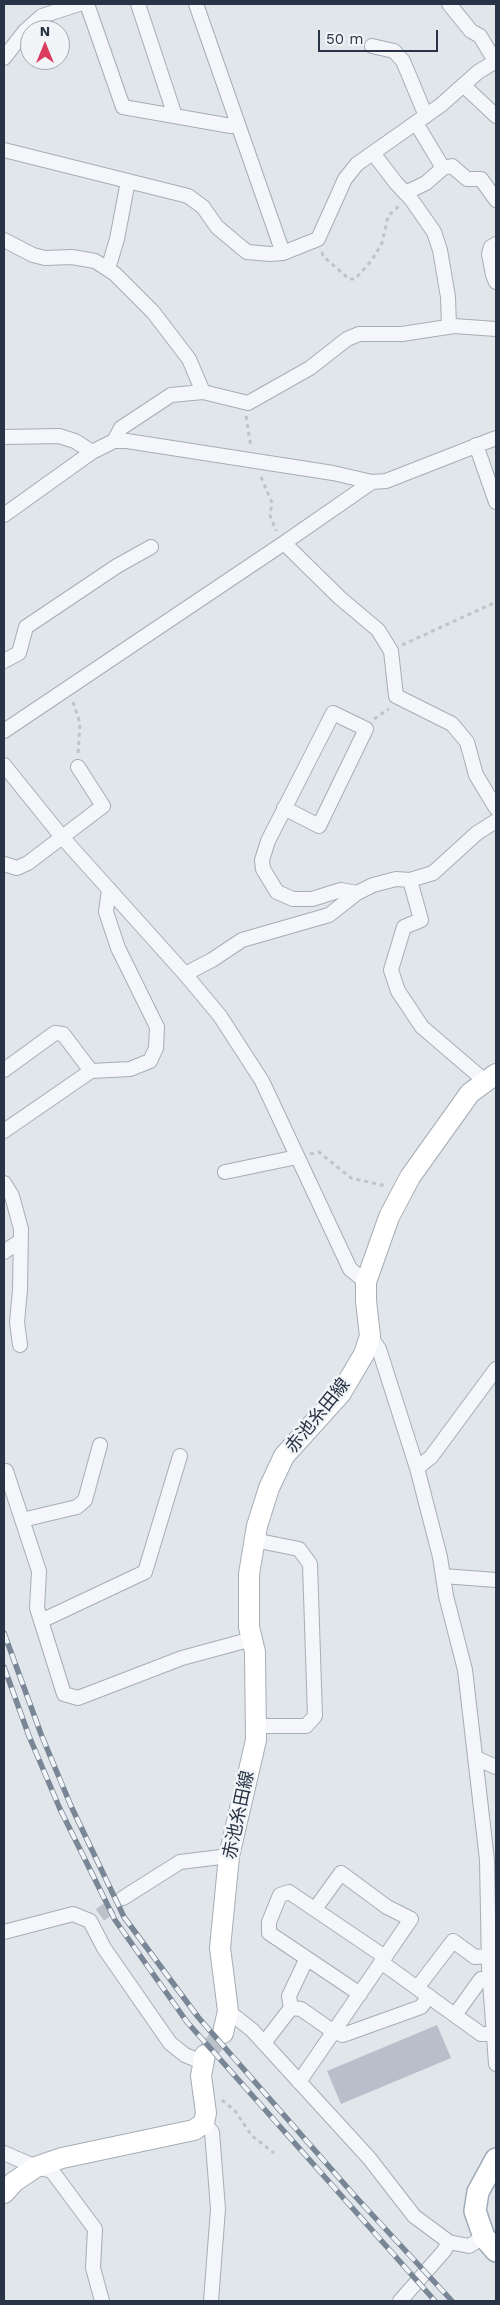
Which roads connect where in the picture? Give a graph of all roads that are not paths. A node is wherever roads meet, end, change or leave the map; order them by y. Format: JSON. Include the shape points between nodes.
{"nodes":[{"id":1,"x":79,"y":4,"type":"edge"},
{"id":2,"x":87,"y":4,"type":"edge"},
{"id":3,"x":138,"y":4,"type":"edge"},
{"id":4,"x":196,"y":4,"type":"edge"},
{"id":5,"x":449,"y":4,"type":"edge"},
{"id":6,"x":372,"y":46,"type":"dead end"},
{"id":7,"x":4,"y":58,"type":"edge"},
{"id":8,"x":496,"y":61,"type":"edge"},
{"id":9,"x":463,"y":85,"type":"junction"},
{"id":10,"x":175,"y":116,"type":"junction"},
{"id":11,"x":496,"y":116,"type":"edge"},
{"id":12,"x":421,"y":119,"type":"junction"},
{"id":13,"x":238,"y":124,"type":"junction"},
{"id":14,"x":4,"y":150,"type":"edge"},
{"id":15,"x":373,"y":153,"type":"junction"},
{"id":16,"x":443,"y":168,"type":"junction"},
{"id":17,"x":128,"y":181,"type":"junction"},
{"id":18,"x":407,"y":195,"type":"junction"},
{"id":19,"x":496,"y":200,"type":"edge"},
{"id":20,"x":4,"y":240,"type":"edge"},
{"id":21,"x":496,"y":244,"type":"edge"},
{"id":22,"x":283,"y":253,"type":"junction"},
{"id":23,"x":108,"y":269,"type":"junction"},
{"id":24,"x":496,"y":282,"type":"edge"},
{"id":25,"x":450,"y":327,"type":"junction"},
{"id":26,"x":496,"y":329,"type":"edge"},
{"id":27,"x":203,"y":392,"type":"junction"},
{"id":28,"x":4,"y":437,"type":"edge"},
{"id":29,"x":496,"y":438,"type":"edge"},
{"id":30,"x":114,"y":441,"type":"junction"},
{"id":31,"x":476,"y":445,"type":"junction"},
{"id":32,"x":92,"y":452,"type":"junction"},
{"id":33,"x":372,"y":482,"type":"junction"},
{"id":34,"x":496,"y":502,"type":"edge"},
{"id":35,"x":4,"y":515,"type":"edge"},
{"id":36,"x":284,"y":544,"type":"junction"},
{"id":37,"x":151,"y":547,"type":"dead end"},
{"id":38,"x":4,"y":661,"type":"edge"},
{"id":39,"x":4,"y":731,"type":"edge"},
{"id":40,"x":4,"y":765,"type":"edge"},
{"id":41,"x":78,"y":767,"type":"road end"},
{"id":42,"x":284,"y":808,"type":"junction"},
{"id":43,"x":496,"y":808,"type":"edge"},
{"id":44,"x":496,"y":821,"type":"edge"},
{"id":45,"x":62,"y":837,"type":"junction"},
{"id":46,"x":4,"y":864,"type":"edge"},
{"id":47,"x":410,"y":880,"type":"junction"},
{"id":48,"x":109,"y":889,"type":"junction"},
{"id":49,"x":357,"y":893,"type":"junction"},
{"id":50,"x":185,"y":974,"type":"junction"},
{"id":51,"x":4,"y":1070,"type":"edge"},
{"id":52,"x":91,"y":1071,"type":"junction"},
{"id":53,"x":491,"y":1077,"type":"edge"},
{"id":54,"x":4,"y":1131,"type":"edge"},
{"id":55,"x":298,"y":1157,"type":"junction"},
{"id":56,"x":224,"y":1172,"type":"dead end"},
{"id":57,"x":4,"y":1183,"type":"edge"},
{"id":58,"x":8,"y":1196,"type":"edge"},
{"id":59,"x":20,"y":1241,"type":"junction"},
{"id":60,"x":4,"y":1252,"type":"edge"},
{"id":61,"x":366,"y":1282,"type":"junction"},
{"id":62,"x":370,"y":1336,"type":"junction"},
{"id":63,"x":20,"y":1345,"type":"dead end"},
{"id":64,"x":496,"y":1368,"type":"edge"},
{"id":65,"x":100,"y":1445,"type":"dead end"},
{"id":66,"x":180,"y":1456,"type":"dead end"},
{"id":67,"x":417,"y":1468,"type":"junction"},
{"id":68,"x":6,"y":1471,"type":"dead end"},
{"id":69,"x":22,"y":1520,"type":"junction"},
{"id":70,"x":254,"y":1540,"type":"junction"},
{"id":71,"x":443,"y":1576,"type":"junction"},
{"id":72,"x":496,"y":1580,"type":"edge"},
{"id":73,"x":41,"y":1621,"type":"junction"},
{"id":74,"x":252,"y":1639,"type":"junction"},
{"id":75,"x":257,"y":1726,"type":"junction"},
{"id":76,"x":476,"y":1758,"type":"junction"},
{"id":77,"x":496,"y":1766,"type":"edge"},
{"id":78,"x":229,"y":1856,"type":"junction"},
{"id":79,"x":123,"y":1898,"type":"tunnel mouth"},
{"id":80,"x":315,"y":1909,"type":"junction"},
{"id":81,"x":4,"y":1932,"type":"edge"},
{"id":82,"x":489,"y":1956,"type":"junction"},
{"id":83,"x":306,"y":1960,"type":"junction"},
{"id":84,"x":383,"y":1960,"type":"junction"},
{"id":85,"x":490,"y":1979,"type":"junction"},
{"id":86,"x":423,"y":1992,"type":"junction"},
{"id":87,"x":360,"y":1994,"type":"junction"},
{"id":88,"x":291,"y":2008,"type":"junction"},
{"id":89,"x":228,"y":2011,"type":"junction"},
{"id":90,"x":455,"y":2015,"type":"junction"},
{"id":91,"x":223,"y":2032,"type":"tunnel mouth"},
{"id":92,"x":334,"y":2032,"type":"junction"},
{"id":93,"x":494,"y":2034,"type":"junction"},
{"id":94,"x":264,"y":2043,"type":"junction"},
{"id":95,"x":203,"y":2058,"type":"joint"},
{"id":96,"x":496,"y":2064,"type":"edge"},
{"id":97,"x":299,"y":2082,"type":"junction"},
{"id":98,"x":204,"y":2123,"type":"junction"},
{"id":99,"x":4,"y":2153,"type":"edge"},
{"id":100,"x":496,"y":2159,"type":"edge"},
{"id":101,"x":36,"y":2167,"type":"junction"},
{"id":102,"x":4,"y":2193,"type":"edge"},
{"id":103,"x":449,"y":2242,"type":"junction"},
{"id":104,"x":491,"y":2246,"type":"edge"},
{"id":105,"x":102,"y":2301,"type":"edge"},
{"id":106,"x":211,"y":2301,"type":"edge"},
{"id":107,"x":400,"y":2301,"type":"edge"}],
"edges":[{"from":1,"to":7,"type":"street","via":[[42,16]]},
{"from":2,"to":10,"type":"street","via":[[122,107]]},
{"from":3,"to":10,"type":"street"},
{"from":4,"to":13,"type":"street"},
{"from":5,"to":8,"type":"street","via":[[471,31],[480,36]]},
{"from":6,"to":12,"type":"street","via":[[394,51],[403,61]]},
{"from":8,"to":9,"type":"street"},
{"from":9,"to":11,"type":"street"},
{"from":9,"to":12,"type":"street"},
{"from":10,"to":13,"type":"street","via":[[232,126]]},
{"from":12,"to":15,"type":"street"},
{"from":12,"to":16,"type":"street"},
{"from":13,"to":22,"type":"street"},
{"from":14,"to":17,"type":"street"},
{"from":15,"to":18,"type":"street"},
{"from":15,"to":22,"type":"street","via":[[357,164],[345,179],[318,239]]},
{"from":16,"to":18,"type":"street"},
{"from":16,"to":19,"type":"street","via":[[452,166],[467,179],[481,179]]},
{"from":17,"to":22,"type":"street","via":[[188,196],[203,207],[217,227],[247,252]]},
{"from":17,"to":23,"type":"street"},
{"from":18,"to":25,"type":"street","via":[[434,232],[440,250]]},
{"from":20,"to":23,"type":"street","via":[[33,256],[72,257],[95,261]]},
{"from":21,"to":24,"type":"street","via":[[489,254]]},
{"from":23,"to":27,"type":"street","via":[[159,320],[189,359]]},
{"from":25,"to":26,"type":"street"},
{"from":25,"to":27,"type":"street","via":[[402,334],[359,334],[347,339],[310,368],[248,403]]},
{"from":27,"to":30,"type":"street","via":[[171,395],[121,428]]},
{"from":28,"to":32,"type":"street","via":[[58,436],[75,441]]},
{"from":29,"to":31,"type":"street"},
{"from":30,"to":32,"type":"street"},
{"from":30,"to":33,"type":"street"},
{"from":31,"to":33,"type":"street","via":[[386,481]]},
{"from":31,"to":34,"type":"street"},
{"from":32,"to":35,"type":"street"},
{"from":33,"to":36,"type":"street"},
{"from":36,"to":39,"type":"street"},
{"from":36,"to":43,"type":"street","via":[[378,630],[390,651],[396,696],[452,724],[467,742],[476,775]]},
{"from":37,"to":38,"type":"street","via":[[26,627],[18,653]]},
{"from":40,"to":45,"type":"street"},
{"from":41,"to":45,"type":"street","via":[[103,806]]},
{"from":42,"to":42,"type":"street","via":[[332,713],[366,729],[319,826]]},
{"from":42,"to":49,"type":"street","via":[[262,860],[263,869],[277,892],[293,898],[312,899],[341,890]]},
{"from":44,"to":47,"type":"street","via":[[477,833],[433,873]]},
{"from":45,"to":46,"type":"street","via":[[28,863],[17,868]]},
{"from":45,"to":48,"type":"street"},
{"from":47,"to":49,"type":"street","via":[[396,878]]},
{"from":47,"to":53,"type":"street","via":[[421,920],[404,927],[390,970],[398,991],[422,1028]]},
{"from":48,"to":50,"type":"street"},
{"from":48,"to":52,"type":"street","via":[[106,912],[118,948],[157,1027],[156,1048],[150,1061],[130,1069]]},
{"from":49,"to":50,"type":"street","via":[[329,915],[242,940]]},
{"from":50,"to":55,"type":"street","via":[[220,1016],[262,1081]]},
{"from":51,"to":52,"type":"street","via":[[55,1033],[62,1034]]},
{"from":52,"to":54,"type":"street"},
{"from":53,"to":61,"type":"main road","name":"赤池糸田線","via":[[470,1093],[410,1178],[389,1217]]},
{"from":55,"to":56,"type":"street"},
{"from":55,"to":61,"type":"street","via":[[350,1269]]},
{"from":57,"to":58,"type":"street"},
{"from":58,"to":59,"type":"street","via":[[21,1229]]},
{"from":59,"to":60,"type":"street"},
{"from":59,"to":63,"type":"street","via":[[17,1322]]},
{"from":61,"to":62,"type":"main road","name":"赤池糸田線"},
{"from":62,"to":67,"type":"street","via":[[379,1349]]},
{"from":62,"to":70,"type":"main road","name":"赤池糸田線","via":[[364,1354],[341,1393],[284,1456],[269,1488]]},
{"from":64,"to":67,"type":"street","via":[[431,1457]]},
{"from":65,"to":69,"type":"street","via":[[85,1500],[77,1508]]},
{"from":66,"to":73,"type":"street","via":[[145,1572]]},
{"from":67,"to":71,"type":"street"},
{"from":68,"to":69,"type":"street"},
{"from":69,"to":73,"type":"street","via":[[39,1571],[37,1608]]},
{"from":70,"to":74,"type":"main road","name":"赤池糸田線","via":[[249,1574]]},
{"from":70,"to":75,"type":"street","via":[[299,1549],[310,1564],[315,1716],[306,1726]]},
{"from":71,"to":72,"type":"street"},
{"from":71,"to":76,"type":"street","via":[[465,1670]]},
{"from":73,"to":74,"type":"street","via":[[64,1694],[78,1698],[182,1658]]},
{"from":74,"to":75,"type":"main road","name":"赤池糸田線"},
{"from":75,"to":78,"type":"main road","name":"赤池糸田線"},
{"from":76,"to":77,"type":"street"},
{"from":76,"to":82,"type":"street","via":[[487,1860]]},
{"from":78,"to":79,"type":"street","via":[[180,1862]]},
{"from":78,"to":89,"type":"main road","name":"赤池糸田線","via":[[220,1948]]},
{"from":80,"to":83,"type":"street","via":[[289,1892],[280,1895],[269,1922],[269,1933]]},
{"from":80,"to":84,"type":"street"},
{"from":80,"to":84,"type":"street","via":[[340,1873],[387,1907],[411,1919]]},
{"from":81,"to":95,"type":"street","via":[[72,1914],[95,1918],[104,1948],[170,2043],[185,2055]]},
{"from":82,"to":85,"type":"street"},
{"from":82,"to":86,"type":"street","via":[[475,1957],[453,1941]]},
{"from":83,"to":87,"type":"street"},
{"from":83,"to":88,"type":"street","via":[[289,1996]]},
{"from":84,"to":86,"type":"street"},
{"from":84,"to":87,"type":"street"},
{"from":85,"to":90,"type":"street","via":[[481,1979]]},
{"from":85,"to":93,"type":"street"},
{"from":86,"to":90,"type":"street"},
{"from":86,"to":92,"type":"street","via":[[421,2007],[343,2036]]},
{"from":87,"to":92,"type":"street"},
{"from":88,"to":92,"type":"street","via":[[301,2009]]},
{"from":88,"to":94,"type":"street"},
{"from":89,"to":91,"type":"main road","name":"赤池糸田線"},
{"from":89,"to":94,"type":"street"},
{"from":90,"to":93,"type":"street","via":[[481,2034]]},
{"from":92,"to":97,"type":"street"},
{"from":93,"to":96,"type":"street"},
{"from":94,"to":97,"type":"street"},
{"from":95,"to":98,"type":"main road"},
{"from":97,"to":103,"type":"street","via":[[369,2158],[414,2216]]},
{"from":98,"to":101,"type":"main road","via":[[194,2130],[62,2158]]},
{"from":98,"to":106,"type":"street","via":[[212,2132],[218,2209]]},
{"from":99,"to":101,"type":"street"},
{"from":100,"to":104,"type":"main road","via":[[478,2192],[475,2211]]},
{"from":101,"to":102,"type":"main road"},
{"from":101,"to":105,"type":"street","via":[[52,2170],[95,2229],[93,2268]]},
{"from":103,"to":104,"type":"street"},
{"from":103,"to":107,"type":"street"}]}
